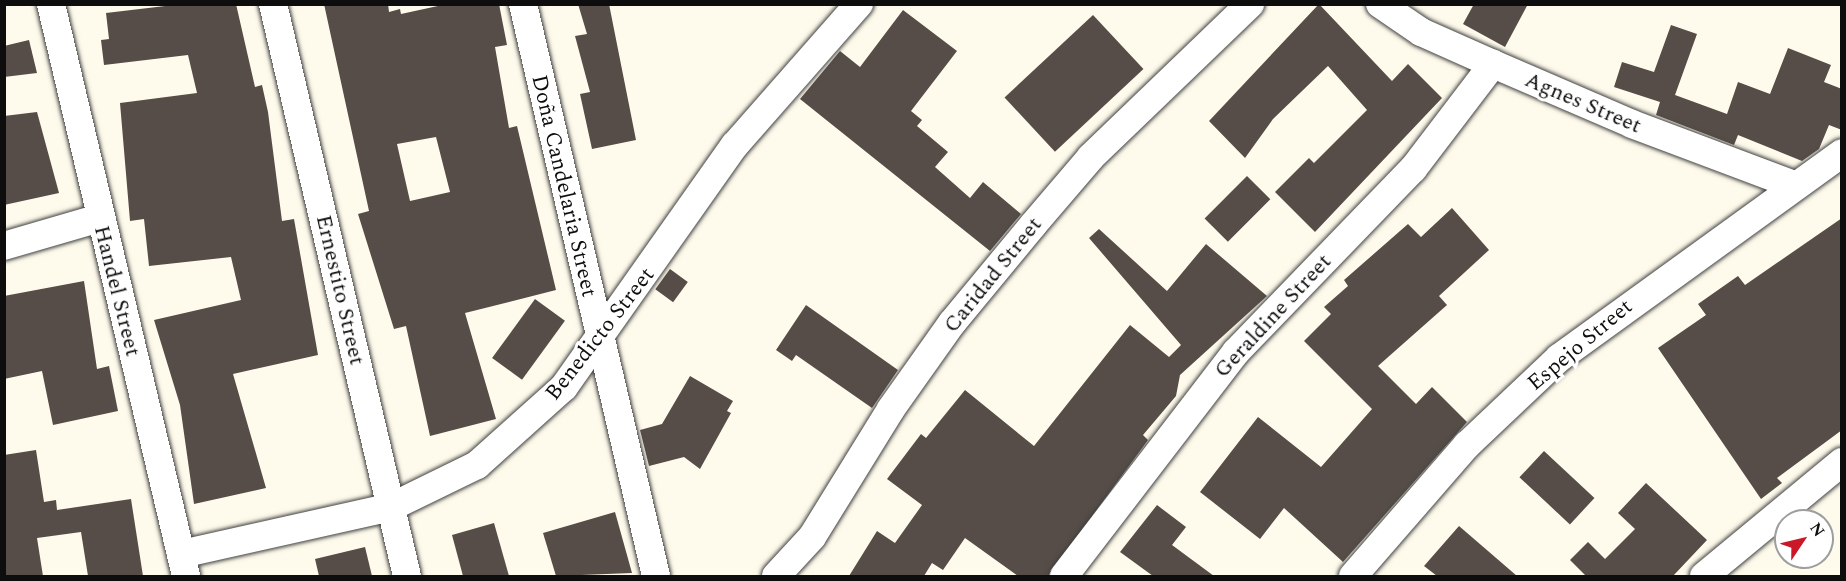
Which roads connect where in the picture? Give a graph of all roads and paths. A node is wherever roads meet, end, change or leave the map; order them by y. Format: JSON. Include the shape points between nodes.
{"nodes":[{"id":1,"x":51,"y":4,"type":"edge"},
{"id":2,"x":273,"y":4,"type":"edge"},
{"id":3,"x":523,"y":4,"type":"edge"},
{"id":4,"x":859,"y":4,"type":"edge"},
{"id":5,"x":1250,"y":4,"type":"edge"},
{"id":6,"x":1380,"y":4,"type":"edge"},
{"id":7,"x":1493,"y":64,"type":"junction"},
{"id":8,"x":1842,"y":153,"type":"edge"},
{"id":9,"x":1794,"y":185,"type":"junction"},
{"id":10,"x":100,"y":218,"type":"junction"},
{"id":11,"x":4,"y":246,"type":"edge"},
{"id":12,"x":600,"y":342,"type":"junction"},
{"id":13,"x":1842,"y":462,"type":"edge"},
{"id":14,"x":391,"y":507,"type":"junction"},
{"id":15,"x":184,"y":565,"type":"edge"},
{"id":16,"x":407,"y":576,"type":"edge"},
{"id":17,"x":656,"y":576,"type":"edge"},
{"id":18,"x":776,"y":576,"type":"edge"},
{"id":19,"x":1064,"y":576,"type":"edge"},
{"id":20,"x":1353,"y":576,"type":"edge"},
{"id":21,"x":1704,"y":576,"type":"edge"}],
"edges":[{"from":1,"to":10,"type":"street","name":"Handel Street"},
{"from":2,"to":14,"type":"street","name":"Ernestito Street"},
{"from":3,"to":12,"type":"street","name":"Doña Candelaria Street"},
{"from":4,"to":12,"type":"street","name":"Benedicto Street","via":[[735,145]]},
{"from":5,"to":18,"type":"street","name":"Caridad Street","via":[[1090,157],[1033,225],[952,323],[891,409],[812,537]]},
{"from":6,"to":7,"type":"street","name":"Agnes Street","via":[[1421,32]]},
{"from":7,"to":9,"type":"street","name":"Agnes Street","via":[[1632,124]]},
{"from":7,"to":19,"type":"street","name":"Geraldine Street","via":[[1413,169],[1236,352]]},
{"from":8,"to":9,"type":"street","name":"Espejo Street"},
{"from":9,"to":20,"type":"street","name":"Espejo Street","via":[[1558,358],[1467,444]]},
{"from":10,"to":11,"type":"street"},
{"from":10,"to":15,"type":"street","name":"Handel Street"},
{"from":12,"to":14,"type":"street","name":"Benedicto Street","via":[[564,387],[477,465]]},
{"from":12,"to":17,"type":"street","name":"Doña Candelaria Street"},
{"from":13,"to":21,"type":"street"},
{"from":14,"to":15,"type":"street","name":"Benedicto Street"},
{"from":14,"to":16,"type":"street","name":"Ernestito Street"}]}
